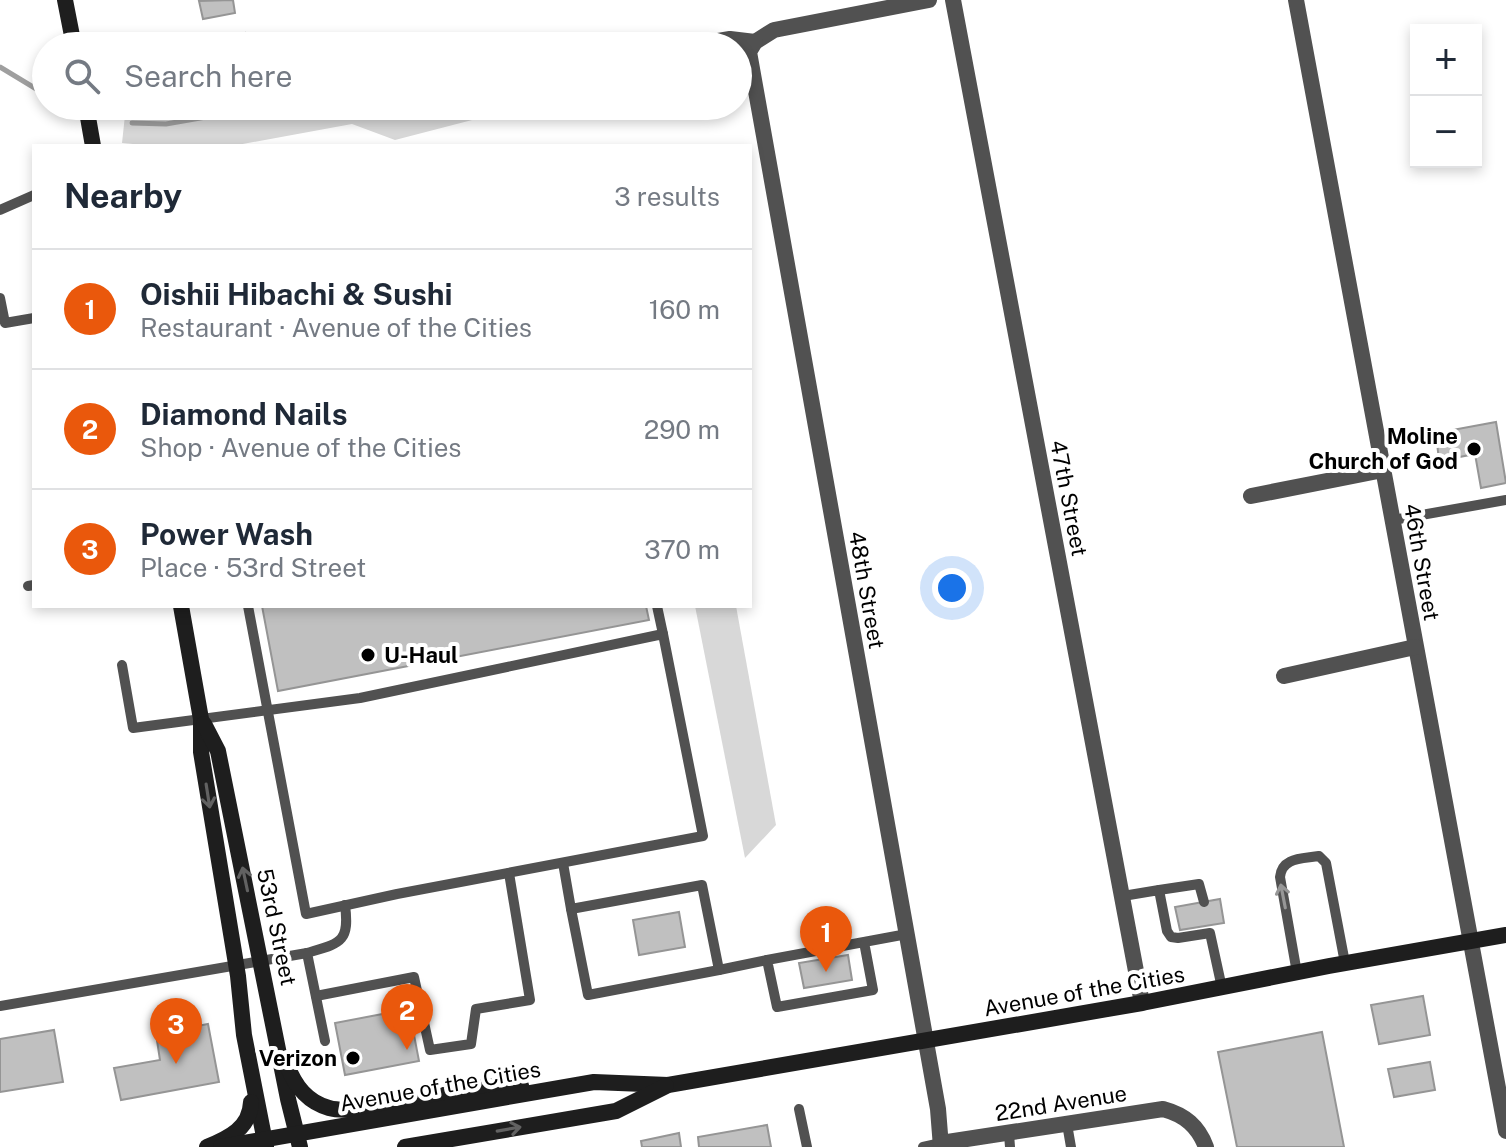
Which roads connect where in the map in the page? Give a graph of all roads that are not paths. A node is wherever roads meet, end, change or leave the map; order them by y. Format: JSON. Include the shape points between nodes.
{"nodes":[{"id":1,"x":65,"y":0,"type":"edge"},
{"id":2,"x":929,"y":0,"type":"edge"},
{"id":3,"x":953,"y":0,"type":"edge"},
{"id":4,"x":1296,"y":0,"type":"edge"},
{"id":5,"x":71,"y":32,"type":"edge"},
{"id":6,"x":752,"y":42,"type":"edge"},
{"id":7,"x":755,"y":42,"type":"junction"},
{"id":8,"x":752,"y":47,"type":"edge"},
{"id":9,"x":752,"y":77,"type":"edge"},
{"id":10,"x":88,"y":120,"type":"edge"},
{"id":11,"x":93,"y":144,"type":"edge"},
{"id":12,"x":32,"y":196,"type":"edge"},
{"id":13,"x":0,"y":210,"type":"edge"},
{"id":14,"x":0,"y":298,"type":"edge"},
{"id":15,"x":32,"y":318,"type":"edge"},
{"id":16,"x":1383,"y":470,"type":"junction"},
{"id":17,"x":1251,"y":496,"type":"dead end"},
{"id":18,"x":1506,"y":500,"type":"edge"},
{"id":19,"x":1393,"y":520,"type":"junction"},
{"id":20,"x":181,"y":608,"type":"edge"},
{"id":21,"x":248,"y":608,"type":"edge"},
{"id":22,"x":657,"y":608,"type":"edge"},
{"id":23,"x":663,"y":634,"type":"junction"},
{"id":24,"x":1415,"y":647,"type":"junction"},
{"id":25,"x":122,"y":665,"type":"dead end"},
{"id":26,"x":1284,"y":676,"type":"dead end"},
{"id":27,"x":266,"y":711,"type":"junction"},
{"id":28,"x":201,"y":719,"type":"junction"},
{"id":29,"x":563,"y":863,"type":"junction"},
{"id":30,"x":509,"y":873,"type":"junction"},
{"id":31,"x":1159,"y":890,"type":"junction"},
{"id":32,"x":1123,"y":896,"type":"junction"},
{"id":33,"x":1204,"y":902,"type":"dead end"},
{"id":34,"x":345,"y":905,"type":"junction"},
{"id":35,"x":571,"y":909,"type":"junction"},
{"id":36,"x":907,"y":934,"type":"junction"},
{"id":37,"x":1506,"y":935,"type":"edge"},
{"id":38,"x":1471,"y":941,"type":"junction"},
{"id":39,"x":864,"y":942,"type":"junction"},
{"id":40,"x":307,"y":953,"type":"junction"},
{"id":41,"x":767,"y":960,"type":"junction"},
{"id":42,"x":262,"y":961,"type":"junction"},
{"id":43,"x":1345,"y":963,"type":"junction"},
{"id":44,"x":236,"y":964,"type":"junction"},
{"id":45,"x":719,"y":970,"type":"junction"},
{"id":46,"x":1297,"y":973,"type":"junction"},
{"id":47,"x":1222,"y":988,"type":"junction"},
{"id":48,"x":316,"y":996,"type":"junction"},
{"id":49,"x":1142,"y":1003,"type":"junction"},
{"id":50,"x":0,"y":1006,"type":"edge"},
{"id":51,"x":277,"y":1040,"type":"junction"},
{"id":52,"x":325,"y":1041,"type":"dead end"},
{"id":53,"x":925,"y":1042,"type":"junction"},
{"id":54,"x":250,"y":1068,"type":"junction"},
{"id":55,"x":594,"y":1082,"type":"junction"},
{"id":56,"x":668,"y":1085,"type":"junction"},
{"id":57,"x":799,"y":1109,"type":"dead end"},
{"id":58,"x":1067,"y":1124,"type":"junction"},
{"id":59,"x":1506,"y":1131,"type":"edge"},
{"id":60,"x":298,"y":1140,"type":"edge"},
{"id":61,"x":1009,"y":1141,"type":"edge"},
{"id":62,"x":265,"y":1143,"type":"edge"},
{"id":63,"x":941,"y":1145,"type":"edge"},
{"id":64,"x":207,"y":1147,"type":"edge"},
{"id":65,"x":221,"y":1147,"type":"edge"},
{"id":66,"x":405,"y":1147,"type":"edge"},
{"id":67,"x":807,"y":1147,"type":"edge"},
{"id":68,"x":923,"y":1147,"type":"edge"},
{"id":69,"x":1071,"y":1147,"type":"edge"},
{"id":70,"x":1206,"y":1147,"type":"edge"}],
"edges":[{"from":1,"to":5,"type":"main road"},
{"from":2,"to":7,"type":"street","via":[[774,30]]},
{"from":3,"to":32,"type":"street","name":"47th Street"},
{"from":4,"to":16,"type":"street","name":"46th Street"},
{"from":6,"to":7,"type":"street"},
{"from":7,"to":8,"type":"street","name":"48th Street"},
{"from":9,"to":36,"type":"street","name":"48th Street"},
{"from":10,"to":11,"type":"main road"},
{"from":12,"to":13,"type":"lane"},
{"from":14,"to":15,"type":"lane","via":[[5,323]]},
{"from":16,"to":17,"type":"street"},
{"from":16,"to":19,"type":"street","name":"46th Street"},
{"from":18,"to":19,"type":"lane"},
{"from":19,"to":24,"type":"street","name":"46th Street"},
{"from":20,"to":28,"type":"main road","name":"53rd Street"},
{"from":21,"to":27,"type":"lane"},
{"from":22,"to":23,"type":"lane"},
{"from":23,"to":27,"type":"lane","via":[[360,698]]},
{"from":23,"to":29,"type":"lane","via":[[703,836]]},
{"from":24,"to":26,"type":"street"},
{"from":24,"to":38,"type":"street","name":"46th Street"},
{"from":25,"to":28,"type":"lane","via":[[133,728]]},
{"from":27,"to":28,"type":"lane"},
{"from":27,"to":34,"type":"lane","via":[[306,914]]},
{"from":42,"to":28,"type":"main road","name":"53rd Street","one_way":true,"via":[[218,751]]},
{"from":28,"to":44,"type":"main road","name":"53rd Street","one_way":true,"via":[[201,752]]},
{"from":29,"to":30,"type":"lane"},
{"from":29,"to":35,"type":"lane"},
{"from":30,"to":34,"type":"lane"},
{"from":30,"to":48,"type":"lane","via":[[530,1000],[476,1009],[471,1044],[430,1050],[414,977]]},
{"from":31,"to":32,"type":"lane"},
{"from":31,"to":33,"type":"lane","via":[[1195,883]]},
{"from":31,"to":47,"type":"lane","via":[[1171,937],[1209,929]]},
{"from":32,"to":49,"type":"street","name":"47th Street"},
{"from":34,"to":40,"type":"lane","via":[[347,931],[339,943]]},
{"from":35,"to":45,"type":"lane","via":[[702,885]]},
{"from":35,"to":45,"type":"lane","via":[[588,995]]},
{"from":36,"to":39,"type":"lane"},
{"from":36,"to":53,"type":"street","name":"48th Street"},
{"from":37,"to":38,"type":"main road","name":"Avenue of the Cities"},
{"from":38,"to":43,"type":"main road","name":"Avenue of the Cities"},
{"from":38,"to":59,"type":"street","name":"46th Street"},
{"from":39,"to":41,"type":"lane"},
{"from":39,"to":41,"type":"lane","via":[[873,990],[777,1007]]},
{"from":40,"to":42,"type":"lane"},
{"from":40,"to":48,"type":"lane"},
{"from":41,"to":45,"type":"lane"},
{"from":42,"to":44,"type":"lane"},
{"from":42,"to":51,"type":"main road","name":"53rd Street"},
{"from":43,"to":46,"type":"main road","name":"Avenue of the Cities"},
{"from":46,"to":43,"type":"lane","one_way":true,"via":[[1280,877],[1287,862],[1319,856],[1326,863]]},
{"from":44,"to":50,"type":"lane"},
{"from":44,"to":54,"type":"main road","name":"53rd Street"},
{"from":46,"to":47,"type":"main road","name":"Avenue of the Cities"},
{"from":47,"to":49,"type":"main road","name":"Avenue of the Cities"},
{"from":48,"to":52,"type":"lane"},
{"from":49,"to":53,"type":"main road","name":"Avenue of the Cities"},
{"from":51,"to":55,"type":"main road","via":[[304,1095],[336,1110],[479,1087]]},
{"from":51,"to":60,"type":"main road","name":"53rd Street"},
{"from":53,"to":56,"type":"main road","name":"Avenue of the Cities"},
{"from":53,"to":63,"type":"street","name":"48th Street"},
{"from":54,"to":62,"type":"main road","name":"53rd Street"},
{"from":54,"to":64,"type":"main road","via":[[248,1119],[230,1138]]},
{"from":55,"to":56,"type":"main road","name":"Avenue of the Cities"},
{"from":55,"to":60,"type":"main road","name":"Avenue of the Cities"},
{"from":66,"to":56,"type":"main road","name":"Avenue of the Cities","one_way":true,"via":[[616,1111]]},
{"from":57,"to":67,"type":"lane"},
{"from":58,"to":61,"type":"street","name":"22nd Avenue"},
{"from":58,"to":69,"type":"lane"},
{"from":58,"to":70,"type":"street","name":"22nd Avenue","via":[[1163,1109],[1196,1126]]},
{"from":60,"to":62,"type":"main road","name":"Avenue of the Cities"},
{"from":61,"to":63,"type":"street","name":"22nd Avenue"},
{"from":62,"to":65,"type":"main road","name":"Avenue of the Cities"},
{"from":63,"to":68,"type":"lane"}]}
